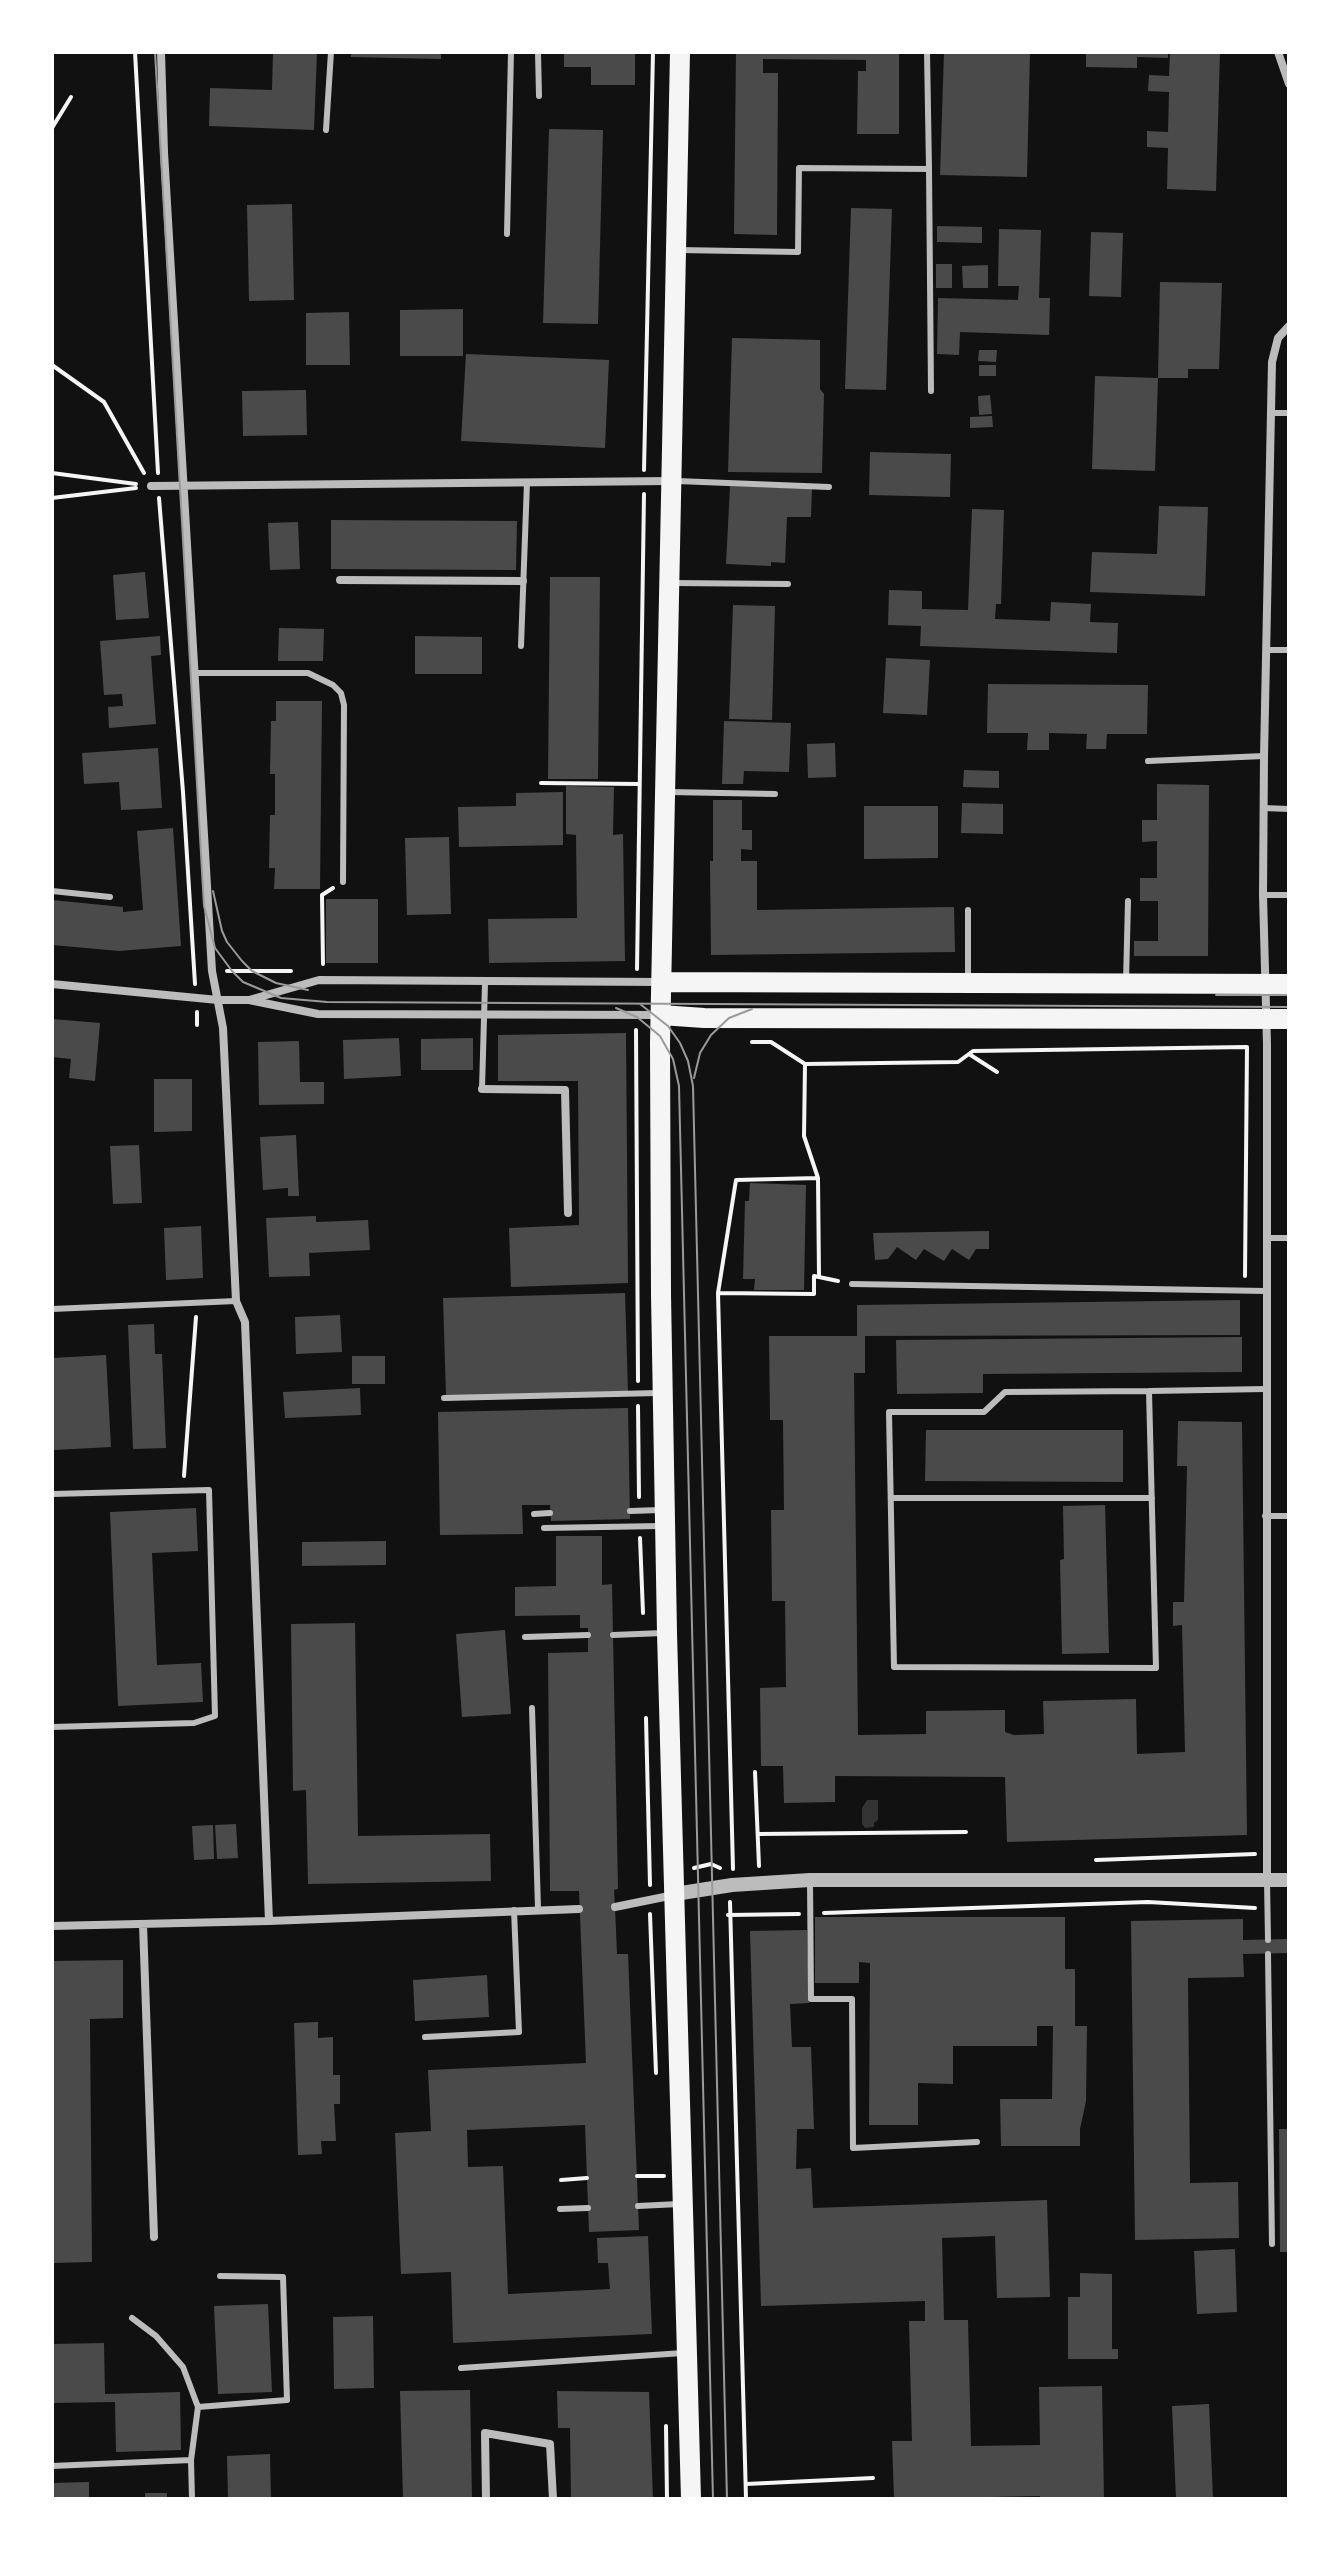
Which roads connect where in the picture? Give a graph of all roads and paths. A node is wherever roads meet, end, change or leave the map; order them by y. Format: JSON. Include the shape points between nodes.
{"nodes":[{"id":1,"x":135,"y":52,"type":"edge"},
{"id":2,"x":161,"y":52,"type":"edge"},
{"id":3,"x":331,"y":52,"type":"edge"},
{"id":4,"x":511,"y":52,"type":"edge"},
{"id":5,"x":538,"y":52,"type":"edge"},
{"id":6,"x":653,"y":52,"type":"edge"},
{"id":7,"x":680,"y":52,"type":"edge"},
{"id":8,"x":927,"y":52,"type":"edge"},
{"id":9,"x":1278,"y":52,"type":"edge"},
{"id":10,"x":1289,"y":84,"type":"edge"},
{"id":11,"x":539,"y":96,"type":"dead end"},
{"id":12,"x":71,"y":97,"type":"dead end"},
{"id":13,"x":52,"y":128,"type":"edge"},
{"id":14,"x":326,"y":130,"type":"dead end"},
{"id":15,"x":929,"y":169,"type":"junction"},
{"id":16,"x":507,"y":234,"type":"dead end"},
{"id":17,"x":675,"y":250,"type":"junction"},
{"id":18,"x":1289,"y":326,"type":"edge"},
{"id":19,"x":52,"y":365,"type":"edge"},
{"id":20,"x":931,"y":391,"type":"dead end"},
{"id":21,"x":1271,"y":413,"type":"junction"},
{"id":22,"x":1289,"y":413,"type":"edge"},
{"id":23,"x":52,"y":473,"type":"edge"},
{"id":24,"x":644,"y":481,"type":"junction"},
{"id":25,"x":671,"y":481,"type":"junction"},
{"id":26,"x":527,"y":482,"type":"junction"},
{"id":27,"x":155,"y":486,"type":"junction"},
{"id":28,"x":184,"y":486,"type":"junction"},
{"id":29,"x":829,"y":487,"type":"dead end"},
{"id":30,"x":52,"y":498,"type":"edge"},
{"id":31,"x":340,"y":580,"type":"dead end"},
{"id":32,"x":523,"y":581,"type":"junction"},
{"id":33,"x":669,"y":583,"type":"junction"},
{"id":34,"x":788,"y":584,"type":"dead end"},
{"id":35,"x":521,"y":646,"type":"dead end"},
{"id":36,"x":1266,"y":650,"type":"junction"},
{"id":37,"x":1289,"y":650,"type":"edge"},
{"id":38,"x":195,"y":673,"type":"junction"},
{"id":39,"x":1264,"y":756,"type":"junction"},
{"id":40,"x":1148,"y":761,"type":"dead end"},
{"id":41,"x":541,"y":783,"type":"dead end"},
{"id":42,"x":640,"y":784,"type":"junction"},
{"id":43,"x":665,"y":788,"type":"junction"},
{"id":44,"x":775,"y":794,"type":"dead end"},
{"id":45,"x":1263,"y":808,"type":"junction"},
{"id":46,"x":1289,"y":809,"type":"edge"},
{"id":47,"x":343,"y":882,"type":"joint"},
{"id":48,"x":52,"y":891,"type":"edge"},
{"id":49,"x":1263,"y":895,"type":"junction"},
{"id":50,"x":1289,"y":895,"type":"edge"},
{"id":51,"x":110,"y":897,"type":"dead end"},
{"id":52,"x":1128,"y":901,"type":"dead end"},
{"id":53,"x":968,"y":910,"type":"dead end"},
{"id":54,"x":637,"y":969,"type":"dead end"},
{"id":55,"x":324,"y":971,"type":"dead end"},
{"id":56,"x":662,"y":982,"type":"junction"},
{"id":57,"x":485,"y":983,"type":"junction"},
{"id":58,"x":968,"y":983,"type":"junction"},
{"id":59,"x":52,"y":984,"type":"edge"},
{"id":60,"x":1126,"y":984,"type":"junction"},
{"id":61,"x":1266,"y":984,"type":"junction"},
{"id":62,"x":1289,"y":984,"type":"edge"},
{"id":63,"x":196,"y":998,"type":"junction"},
{"id":64,"x":218,"y":1000,"type":"junction"},
{"id":65,"x":249,"y":1000,"type":"junction"},
{"id":66,"x":483,"y":1014,"type":"junction"},
{"id":67,"x":661,"y":1015,"type":"junction"},
{"id":68,"x":1267,"y":1019,"type":"junction"},
{"id":69,"x":1289,"y":1019,"type":"edge"},
{"id":70,"x":197,"y":1025,"type":"dead end"},
{"id":71,"x":752,"y":1042,"type":"dead end"},
{"id":72,"x":969,"y":1054,"type":"junction"},
{"id":73,"x":805,"y":1064,"type":"junction"},
{"id":74,"x":997,"y":1072,"type":"dead end"},
{"id":75,"x":482,"y":1089,"type":"joint"},
{"id":76,"x":818,"y":1178,"type":"junction"},
{"id":77,"x":1237,"y":1210,"type":"dead end"},
{"id":78,"x":1245,"y":1210,"type":"junction"},
{"id":79,"x":568,"y":1213,"type":"dead end"},
{"id":80,"x":1266,"y":1238,"type":"junction"},
{"id":81,"x":1289,"y":1238,"type":"edge"},
{"id":82,"x":819,"y":1276,"type":"junction"},
{"id":83,"x":852,"y":1284,"type":"joint"},
{"id":84,"x":1245,"y":1291,"type":"junction"},
{"id":85,"x":1266,"y":1291,"type":"junction"},
{"id":86,"x":718,"y":1293,"type":"junction"},
{"id":87,"x":236,"y":1301,"type":"junction"},
{"id":88,"x":196,"y":1303,"type":"junction"},
{"id":89,"x":52,"y":1309,"type":"edge"},
{"id":90,"x":1266,"y":1389,"type":"junction"},
{"id":91,"x":1149,"y":1391,"type":"junction"},
{"id":92,"x":662,"y":1393,"type":"junction"},
{"id":93,"x":444,"y":1398,"type":"dead end"},
{"id":94,"x":182,"y":1491,"type":"junction"},
{"id":95,"x":52,"y":1494,"type":"edge"},
{"id":96,"x":891,"y":1498,"type":"junction"},
{"id":97,"x":1152,"y":1498,"type":"junction"},
{"id":98,"x":630,"y":1511,"type":"dead end"},
{"id":99,"x":550,"y":1513,"type":"dead end"},
{"id":100,"x":534,"y":1514,"type":"dead end"},
{"id":101,"x":1265,"y":1516,"type":"junction"},
{"id":102,"x":1289,"y":1516,"type":"edge"},
{"id":103,"x":664,"y":1518,"type":"junction"},
{"id":104,"x":544,"y":1528,"type":"dead end"},
{"id":105,"x":667,"y":1633,"type":"junction"},
{"id":106,"x":588,"y":1635,"type":"dead end"},
{"id":107,"x":613,"y":1635,"type":"dead end"},
{"id":108,"x":525,"y":1637,"type":"dead end"},
{"id":109,"x":532,"y":1708,"type":"dead end"},
{"id":110,"x":52,"y":1727,"type":"edge"},
{"id":111,"x":755,"y":1772,"type":"dead end"},
{"id":112,"x":966,"y":1832,"type":"dead end"},
{"id":113,"x":758,"y":1834,"type":"junction"},
{"id":114,"x":760,"y":1872,"type":"dead end"},
{"id":115,"x":733,"y":1879,"type":"junction"},
{"id":116,"x":810,"y":1880,"type":"junction"},
{"id":117,"x":1267,"y":1880,"type":"junction"},
{"id":118,"x":1289,"y":1880,"type":"edge"},
{"id":119,"x":675,"y":1894,"type":"junction"},
{"id":120,"x":615,"y":1907,"type":"dead end"},
{"id":121,"x":538,"y":1909,"type":"junction"},
{"id":122,"x":579,"y":1909,"type":"dead end"},
{"id":123,"x":1267,"y":1909,"type":"junction"},
{"id":124,"x":514,"y":1910,"type":"junction"},
{"id":125,"x":811,"y":1914,"type":"junction"},
{"id":126,"x":728,"y":1915,"type":"junction"},
{"id":127,"x":269,"y":1921,"type":"junction"},
{"id":128,"x":143,"y":1924,"type":"junction"},
{"id":129,"x":52,"y":1926,"type":"edge"},
{"id":130,"x":1268,"y":1940,"type":"dead end"},
{"id":131,"x":1268,"y":1954,"type":"dead end"},
{"id":132,"x":425,"y":2037,"type":"dead end"},
{"id":133,"x":977,"y":2142,"type":"dead end"},
{"id":134,"x":587,"y":2178,"type":"dead end"},
{"id":135,"x":561,"y":2180,"type":"dead end"},
{"id":136,"x":683,"y":2204,"type":"junction"},
{"id":137,"x":638,"y":2206,"type":"dead end"},
{"id":138,"x":588,"y":2208,"type":"dead end"},
{"id":139,"x":560,"y":2209,"type":"dead end"},
{"id":140,"x":154,"y":2237,"type":"dead end"},
{"id":141,"x":1272,"y":2244,"type":"dead end"},
{"id":142,"x":220,"y":2276,"type":"dead end"},
{"id":143,"x":132,"y":2318,"type":"dead end"},
{"id":144,"x":687,"y":2353,"type":"junction"},
{"id":145,"x":461,"y":2368,"type":"dead end"},
{"id":146,"x":198,"y":2407,"type":"junction"},
{"id":147,"x":191,"y":2460,"type":"junction"},
{"id":148,"x":52,"y":2466,"type":"edge"},
{"id":149,"x":873,"y":2478,"type":"dead end"},
{"id":150,"x":746,"y":2484,"type":"junction"},
{"id":151,"x":192,"y":2499,"type":"edge"},
{"id":152,"x":486,"y":2499,"type":"edge"},
{"id":153,"x":553,"y":2499,"type":"edge"},
{"id":154,"x":691,"y":2499,"type":"edge"},
{"id":155,"x":746,"y":2499,"type":"edge"}],
"edges":[{"from":1,"to":27,"type":"path"},
{"from":2,"to":28,"type":"street"},
{"from":3,"to":14,"type":"lane"},
{"from":4,"to":16,"type":"lane"},
{"from":5,"to":11,"type":"lane"},
{"from":6,"to":24,"type":"path"},
{"from":7,"to":17,"type":"main road"},
{"from":8,"to":15,"type":"lane"},
{"from":9,"to":10,"type":"street"},
{"from":12,"to":13,"type":"path"},
{"from":15,"to":17,"type":"lane","via":[[799,168],[798,252]]},
{"from":15,"to":20,"type":"lane"},
{"from":17,"to":25,"type":"main road"},
{"from":18,"to":21,"type":"street","via":[[1278,338],[1272,362]]},
{"from":19,"to":27,"type":"path","via":[[104,402]]},
{"from":21,"to":22,"type":"lane"},
{"from":21,"to":36,"type":"street"},
{"from":23,"to":27,"type":"path"},
{"from":24,"to":25,"type":"street"},
{"from":24,"to":26,"type":"street"},
{"from":24,"to":42,"type":"path"},
{"from":25,"to":29,"type":"lane"},
{"from":25,"to":33,"type":"main road"},
{"from":26,"to":28,"type":"street"},
{"from":26,"to":32,"type":"lane"},
{"from":27,"to":28,"type":"street"},
{"from":27,"to":30,"type":"path"},
{"from":27,"to":63,"type":"path"},
{"from":28,"to":38,"type":"street"},
{"from":31,"to":32,"type":"street"},
{"from":32,"to":35,"type":"lane"},
{"from":33,"to":34,"type":"lane"},
{"from":33,"to":43,"type":"main road"},
{"from":36,"to":37,"type":"lane"},
{"from":36,"to":39,"type":"street"},
{"from":38,"to":47,"type":"lane","via":[[308,673],[341,693]]},
{"from":38,"to":64,"type":"street"},
{"from":39,"to":40,"type":"lane"},
{"from":39,"to":45,"type":"street"},
{"from":41,"to":42,"type":"path"},
{"from":42,"to":43,"type":"path"},
{"from":42,"to":54,"type":"path"},
{"from":43,"to":44,"type":"lane"},
{"from":43,"to":56,"type":"main road"},
{"from":45,"to":46,"type":"lane"},
{"from":45,"to":49,"type":"street"},
{"from":47,"to":55,"type":"path","via":[[322,895]]},
{"from":48,"to":51,"type":"lane"},
{"from":49,"to":50,"type":"lane"},
{"from":49,"to":61,"type":"street"},
{"from":52,"to":60,"type":"lane"},
{"from":53,"to":58,"type":"lane"},
{"from":56,"to":57,"type":"street"},
{"from":56,"to":58,"type":"main road"},
{"from":56,"to":67,"type":"main road"},
{"from":57,"to":65,"type":"street","via":[[319,980]]},
{"from":57,"to":66,"type":"lane"},
{"from":58,"to":60,"type":"main road"},
{"from":59,"to":63,"type":"street"},
{"from":60,"to":61,"type":"main road"},
{"from":61,"to":62,"type":"main road"},
{"from":61,"to":68,"type":"street"},
{"from":63,"to":64,"type":"street"},
{"from":63,"to":70,"type":"path"},
{"from":64,"to":65,"type":"street"},
{"from":64,"to":87,"type":"street"},
{"from":65,"to":66,"type":"street","via":[[318,1014]]},
{"from":66,"to":67,"type":"street"},
{"from":66,"to":75,"type":"lane"},
{"from":67,"to":68,"type":"main road"},
{"from":67,"to":92,"type":"main road"},
{"from":68,"to":69,"type":"main road"},
{"from":68,"to":80,"type":"street"},
{"from":71,"to":73,"type":"path","via":[[771,1042]]},
{"from":72,"to":73,"type":"path","via":[[958,1062]]},
{"from":72,"to":74,"type":"path"},
{"from":72,"to":78,"type":"path","via":[[1247,1047]]},
{"from":73,"to":76,"type":"path","via":[[804,1136]]},
{"from":75,"to":79,"type":"street","via":[[565,1090]]},
{"from":76,"to":82,"type":"path"},
{"from":76,"to":86,"type":"path","via":[[736,1180]]},
{"from":77,"to":78,"type":"path"},
{"from":78,"to":84,"type":"path"},
{"from":80,"to":81,"type":"lane"},
{"from":80,"to":85,"type":"street"},
{"from":82,"to":83,"type":"path"},
{"from":82,"to":86,"type":"path","via":[[814,1276],[814,1294]]},
{"from":83,"to":84,"type":"lane"},
{"from":84,"to":85,"type":"lane"},
{"from":85,"to":90,"type":"street"},
{"from":86,"to":115,"type":"path"},
{"from":87,"to":88,"type":"lane"},
{"from":87,"to":127,"type":"street","via":[[245,1322]]},
{"from":88,"to":89,"type":"lane"},
{"from":88,"to":94,"type":"path"},
{"from":90,"to":91,"type":"lane"},
{"from":90,"to":101,"type":"street"},
{"from":91,"to":96,"type":"lane","via":[[1005,1392],[984,1412],[889,1412]]},
{"from":91,"to":97,"type":"lane"},
{"from":92,"to":93,"type":"lane"},
{"from":92,"to":103,"type":"main road"},
{"from":94,"to":95,"type":"lane"},
{"from":94,"to":110,"type":"lane","via":[[209,1490],[215,1716],[194,1723]]},
{"from":96,"to":97,"type":"lane"},
{"from":96,"to":97,"type":"lane","via":[[894,1667],[1156,1668]]},
{"from":98,"to":103,"type":"lane"},
{"from":99,"to":100,"type":"lane"},
{"from":101,"to":102,"type":"lane"},
{"from":101,"to":117,"type":"street"},
{"from":103,"to":104,"type":"lane"},
{"from":103,"to":105,"type":"main road"},
{"from":105,"to":107,"type":"lane"},
{"from":105,"to":119,"type":"main road"},
{"from":106,"to":108,"type":"lane"},
{"from":109,"to":121,"type":"lane"},
{"from":111,"to":113,"type":"path"},
{"from":112,"to":113,"type":"path"},
{"from":113,"to":114,"type":"path"},
{"from":115,"to":116,"type":"street"},
{"from":115,"to":119,"type":"street"},
{"from":115,"to":126,"type":"path"},
{"from":116,"to":117,"type":"street"},
{"from":116,"to":125,"type":"lane"},
{"from":117,"to":118,"type":"street"},
{"from":117,"to":123,"type":"lane"},
{"from":119,"to":120,"type":"street"},
{"from":119,"to":136,"type":"main road"},
{"from":121,"to":122,"type":"street"},
{"from":121,"to":124,"type":"street"},
{"from":123,"to":125,"type":"path","via":[[1148,1902]]},
{"from":123,"to":130,"type":"lane"},
{"from":124,"to":127,"type":"street"},
{"from":124,"to":132,"type":"lane","via":[[519,2032]]},
{"from":125,"to":126,"type":"path"},
{"from":125,"to":133,"type":"lane","via":[[811,1999],[852,1999],[853,2148]]},
{"from":126,"to":150,"type":"path"},
{"from":127,"to":128,"type":"street"},
{"from":128,"to":129,"type":"street"},
{"from":128,"to":140,"type":"street"},
{"from":131,"to":141,"type":"lane"},
{"from":134,"to":135,"type":"path"},
{"from":136,"to":137,"type":"lane"},
{"from":136,"to":144,"type":"main road"},
{"from":138,"to":139,"type":"lane"},
{"from":142,"to":146,"type":"lane","via":[[283,2277],[287,2400]]},
{"from":143,"to":146,"type":"lane","via":[[183,2367]]},
{"from":144,"to":145,"type":"lane"},
{"from":144,"to":154,"type":"main road"},
{"from":146,"to":147,"type":"lane"},
{"from":147,"to":148,"type":"lane"},
{"from":147,"to":151,"type":"lane"},
{"from":149,"to":150,"type":"path"},
{"from":150,"to":155,"type":"path"},
{"from":152,"to":153,"type":"street","via":[[485,2433],[550,2444]]}]}
